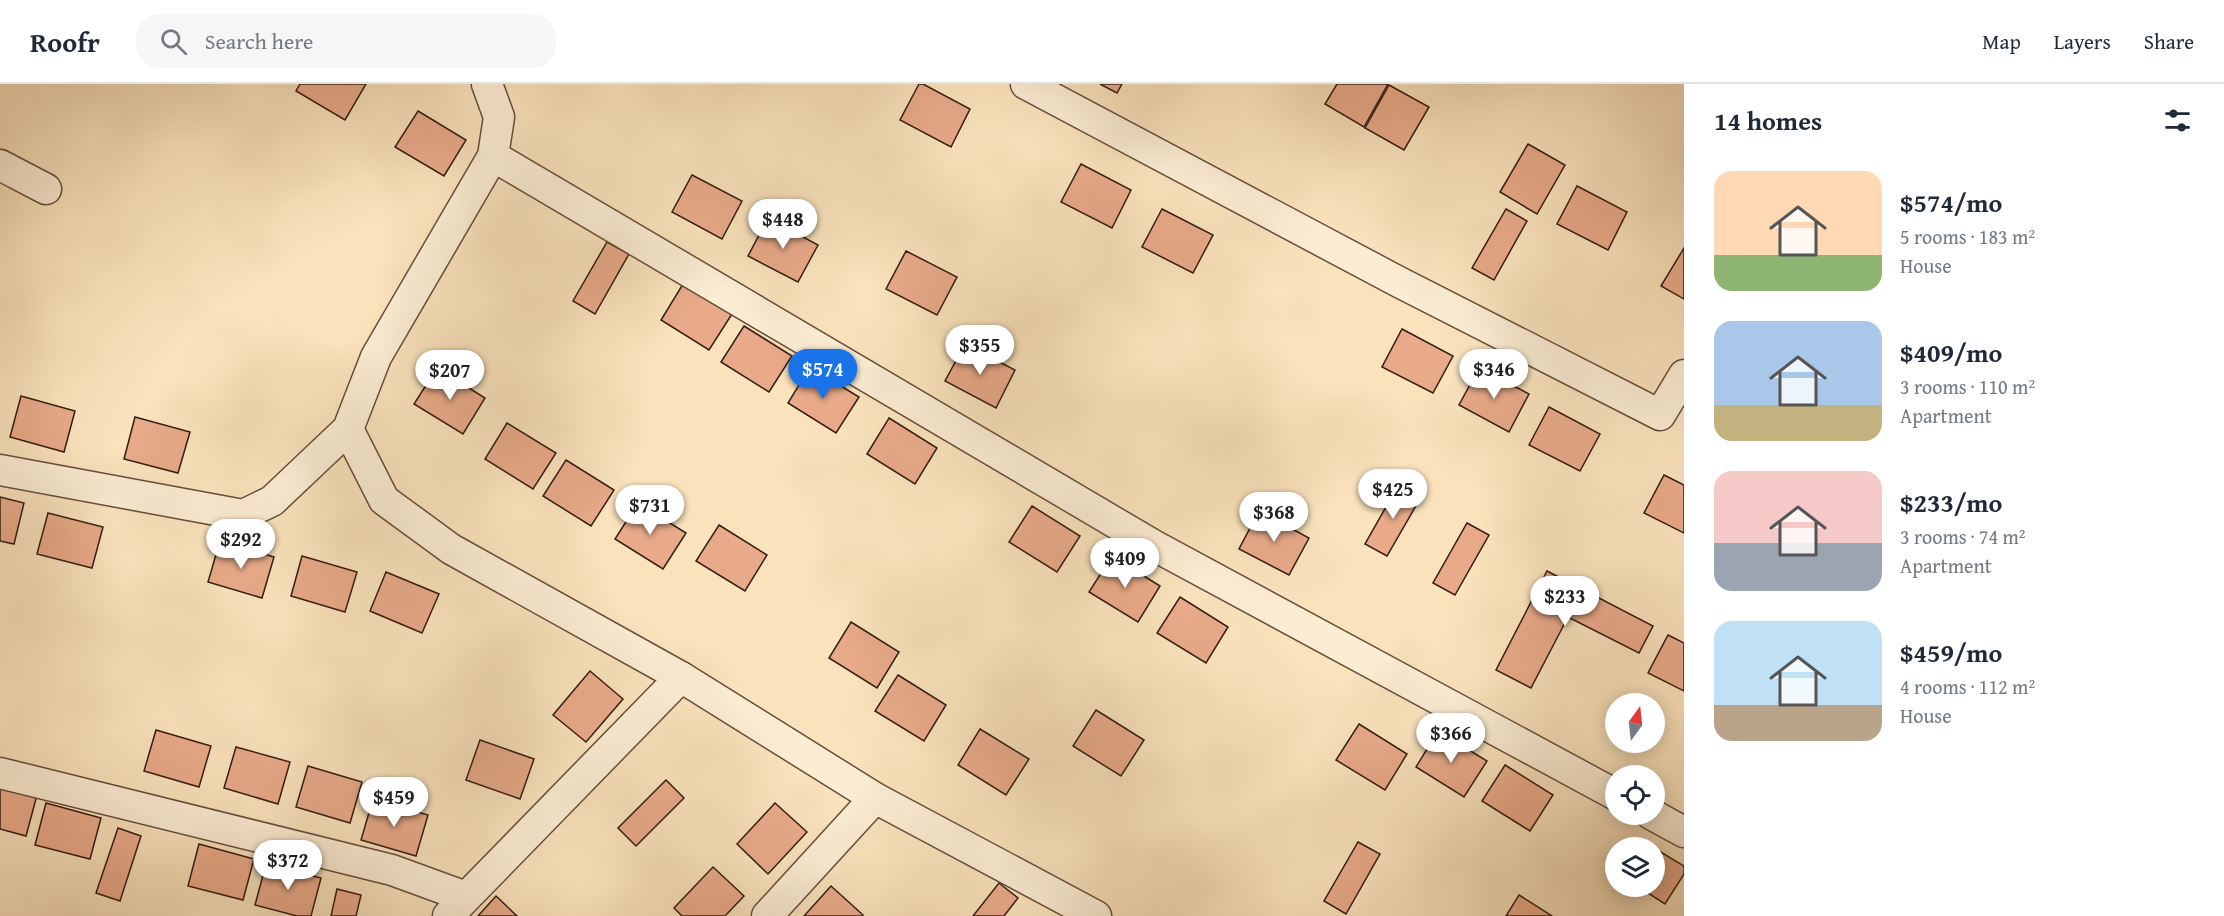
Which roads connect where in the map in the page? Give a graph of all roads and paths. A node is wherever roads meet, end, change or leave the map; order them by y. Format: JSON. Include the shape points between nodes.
{"nodes":[{"id":1,"x":487,"y":84,"type":"edge"},
{"id":2,"x":1026,"y":84,"type":"edge"},
{"id":3,"x":493,"y":156,"type":"junction"},
{"id":4,"x":0,"y":165,"type":"edge"},
{"id":5,"x":46,"y":189,"type":"dead end"},
{"id":6,"x":1684,"y":375,"type":"edge"},
{"id":7,"x":348,"y":429,"type":"junction"},
{"id":8,"x":0,"y":470,"type":"edge"},
{"id":9,"x":681,"y":677,"type":"junction"},
{"id":10,"x":0,"y":773,"type":"edge"},
{"id":11,"x":1605,"y":789,"type":"edge"},
{"id":12,"x":875,"y":798,"type":"junction"},
{"id":13,"x":1665,"y":822,"type":"edge"},
{"id":14,"x":1684,"y":832,"type":"edge"},
{"id":15,"x":457,"y":907,"type":"edge"},
{"id":16,"x":767,"y":916,"type":"edge"},
{"id":17,"x":1096,"y":916,"type":"edge"}],
"edges":[{"from":1,"to":3,"type":"street","via":[[499,117]]},
{"from":2,"to":6,"type":"street","via":[[1386,276],[1660,415]]},
{"from":3,"to":7,"type":"street","via":[[376,357]]},
{"from":3,"to":11,"type":"street","via":[[1153,545]]},
{"from":4,"to":5,"type":"street"},
{"from":7,"to":8,"type":"street","via":[[272,501],[243,515]]},
{"from":7,"to":9,"type":"street","via":[[384,500],[393,507],[451,549]]},
{"from":9,"to":12,"type":"street"},
{"from":9,"to":15,"type":"street"},
{"from":10,"to":15,"type":"street","via":[[392,870]]},
{"from":12,"to":16,"type":"street"},
{"from":12,"to":17,"type":"street"},
{"from":13,"to":14,"type":"street"}]}
